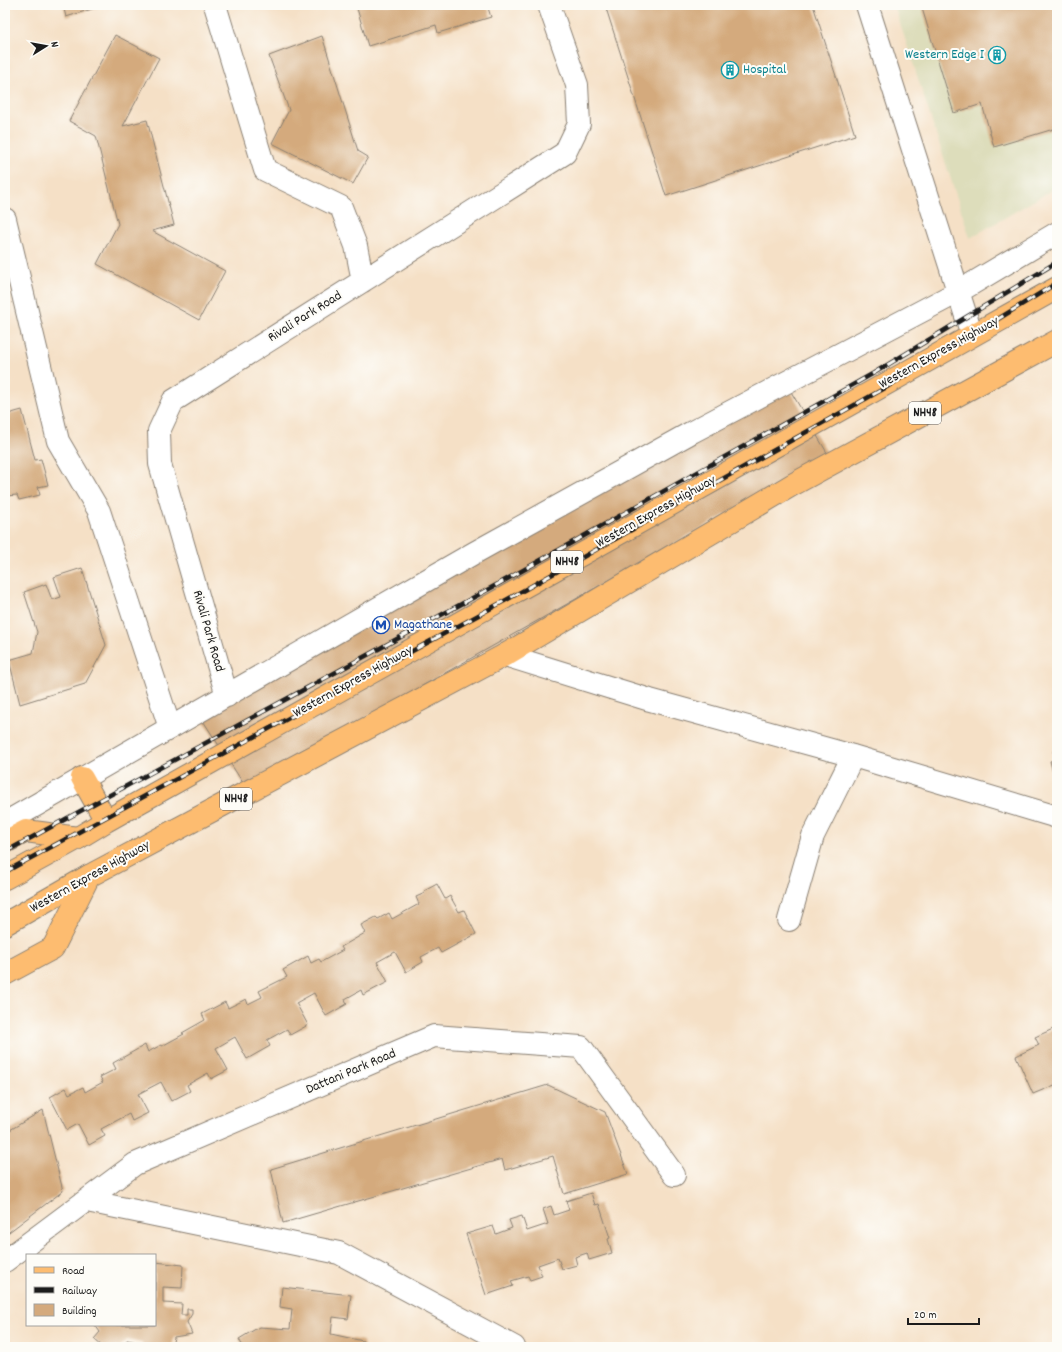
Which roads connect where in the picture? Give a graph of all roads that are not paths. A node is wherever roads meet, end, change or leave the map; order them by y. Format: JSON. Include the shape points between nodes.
{"nodes":[{"id":1,"x":215,"y":5,"type":"edge"},
{"id":2,"x":549,"y":5,"type":"edge"},
{"id":3,"x":867,"y":5,"type":"edge"},
{"id":4,"x":5,"y":219,"type":"edge"},
{"id":5,"x":1057,"y":233,"type":"edge"},
{"id":6,"x":363,"y":281,"type":"junction"},
{"id":7,"x":1057,"y":288,"type":"edge"},
{"id":8,"x":958,"y":292,"type":"junction"},
{"id":9,"x":972,"y":335,"type":"junction"},
{"id":10,"x":1057,"y":341,"type":"edge"},
{"id":11,"x":505,"y":656,"type":"junction"},
{"id":12,"x":227,"y":696,"type":"junction"},
{"id":13,"x":170,"y":728,"type":"junction"},
{"id":14,"x":853,"y":756,"type":"junction"},
{"id":15,"x":82,"y":778,"type":"junction"},
{"id":16,"x":1057,"y":817,"type":"edge"},
{"id":17,"x":106,"y":821,"type":"junction"},
{"id":18,"x":5,"y":823,"type":"edge"},
{"id":19,"x":78,"y":838,"type":"junction"},
{"id":20,"x":5,"y":842,"type":"edge"},
{"id":21,"x":89,"y":876,"type":"junction"},
{"id":22,"x":5,"y":878,"type":"edge"},
{"id":23,"x":789,"y":920,"type":"dead end"},
{"id":24,"x":5,"y":924,"type":"edge"},
{"id":25,"x":5,"y":974,"type":"edge"},
{"id":26,"x":674,"y":1175,"type":"dead end"},
{"id":27,"x":87,"y":1201,"type":"junction"},
{"id":28,"x":5,"y":1260,"type":"edge"},
{"id":29,"x":514,"y":1347,"type":"edge"}],
"edges":[{"from":1,"to":6,"type":"street","via":[[265,170],[341,207],[356,246]]},
{"from":2,"to":6,"type":"street","name":"Rivali Park Road","via":[[577,85],[579,124],[565,153]]},
{"from":3,"to":8,"type":"street"},
{"from":4,"to":13,"type":"street","via":[[58,441],[99,511]]},
{"from":5,"to":8,"type":"street"},
{"from":6,"to":12,"type":"street","name":"Rivali Park Road","via":[[173,401],[159,431],[160,464]]},
{"from":7,"to":9,"type":"main road","name":"Western Express Highway","number":"NH48"},
{"from":8,"to":9,"type":"street"},
{"from":8,"to":12,"type":"street","via":[[692,432],[494,542]]},
{"from":9,"to":17,"type":"main road","name":"Western Express Highway","number":"NH48"},
{"from":10,"to":11,"type":"main road","name":"Western Express Highway","number":"NH48","via":[[792,485]]},
{"from":11,"to":14,"type":"street","via":[[650,700]]},
{"from":11,"to":21,"type":"main road","name":"Western Express Highway","number":"NH48"},
{"from":12,"to":13,"type":"street"},
{"from":13,"to":15,"type":"street"},
{"from":14,"to":16,"type":"street"},
{"from":14,"to":23,"type":"street","via":[[814,836]]},
{"from":15,"to":17,"type":"main road"},
{"from":15,"to":18,"type":"street"},
{"from":17,"to":19,"type":"main road","name":"Western Express Highway","number":"NH48"},
{"from":19,"to":20,"type":"main road","via":[[26,831]]},
{"from":19,"to":22,"type":"main road","name":"Western Express Highway","number":"NH48"},
{"from":21,"to":24,"type":"main road","name":"Western Express Highway","number":"NH48"},
{"from":21,"to":25,"type":"main road","via":[[53,948]]},
{"from":26,"to":27,"type":"street","name":"Dattani Park Road","via":[[581,1047],[434,1036],[135,1164]]},
{"from":27,"to":28,"type":"street","name":"Dattani Park Road"},
{"from":27,"to":29,"type":"street","via":[[339,1253]]}]}
